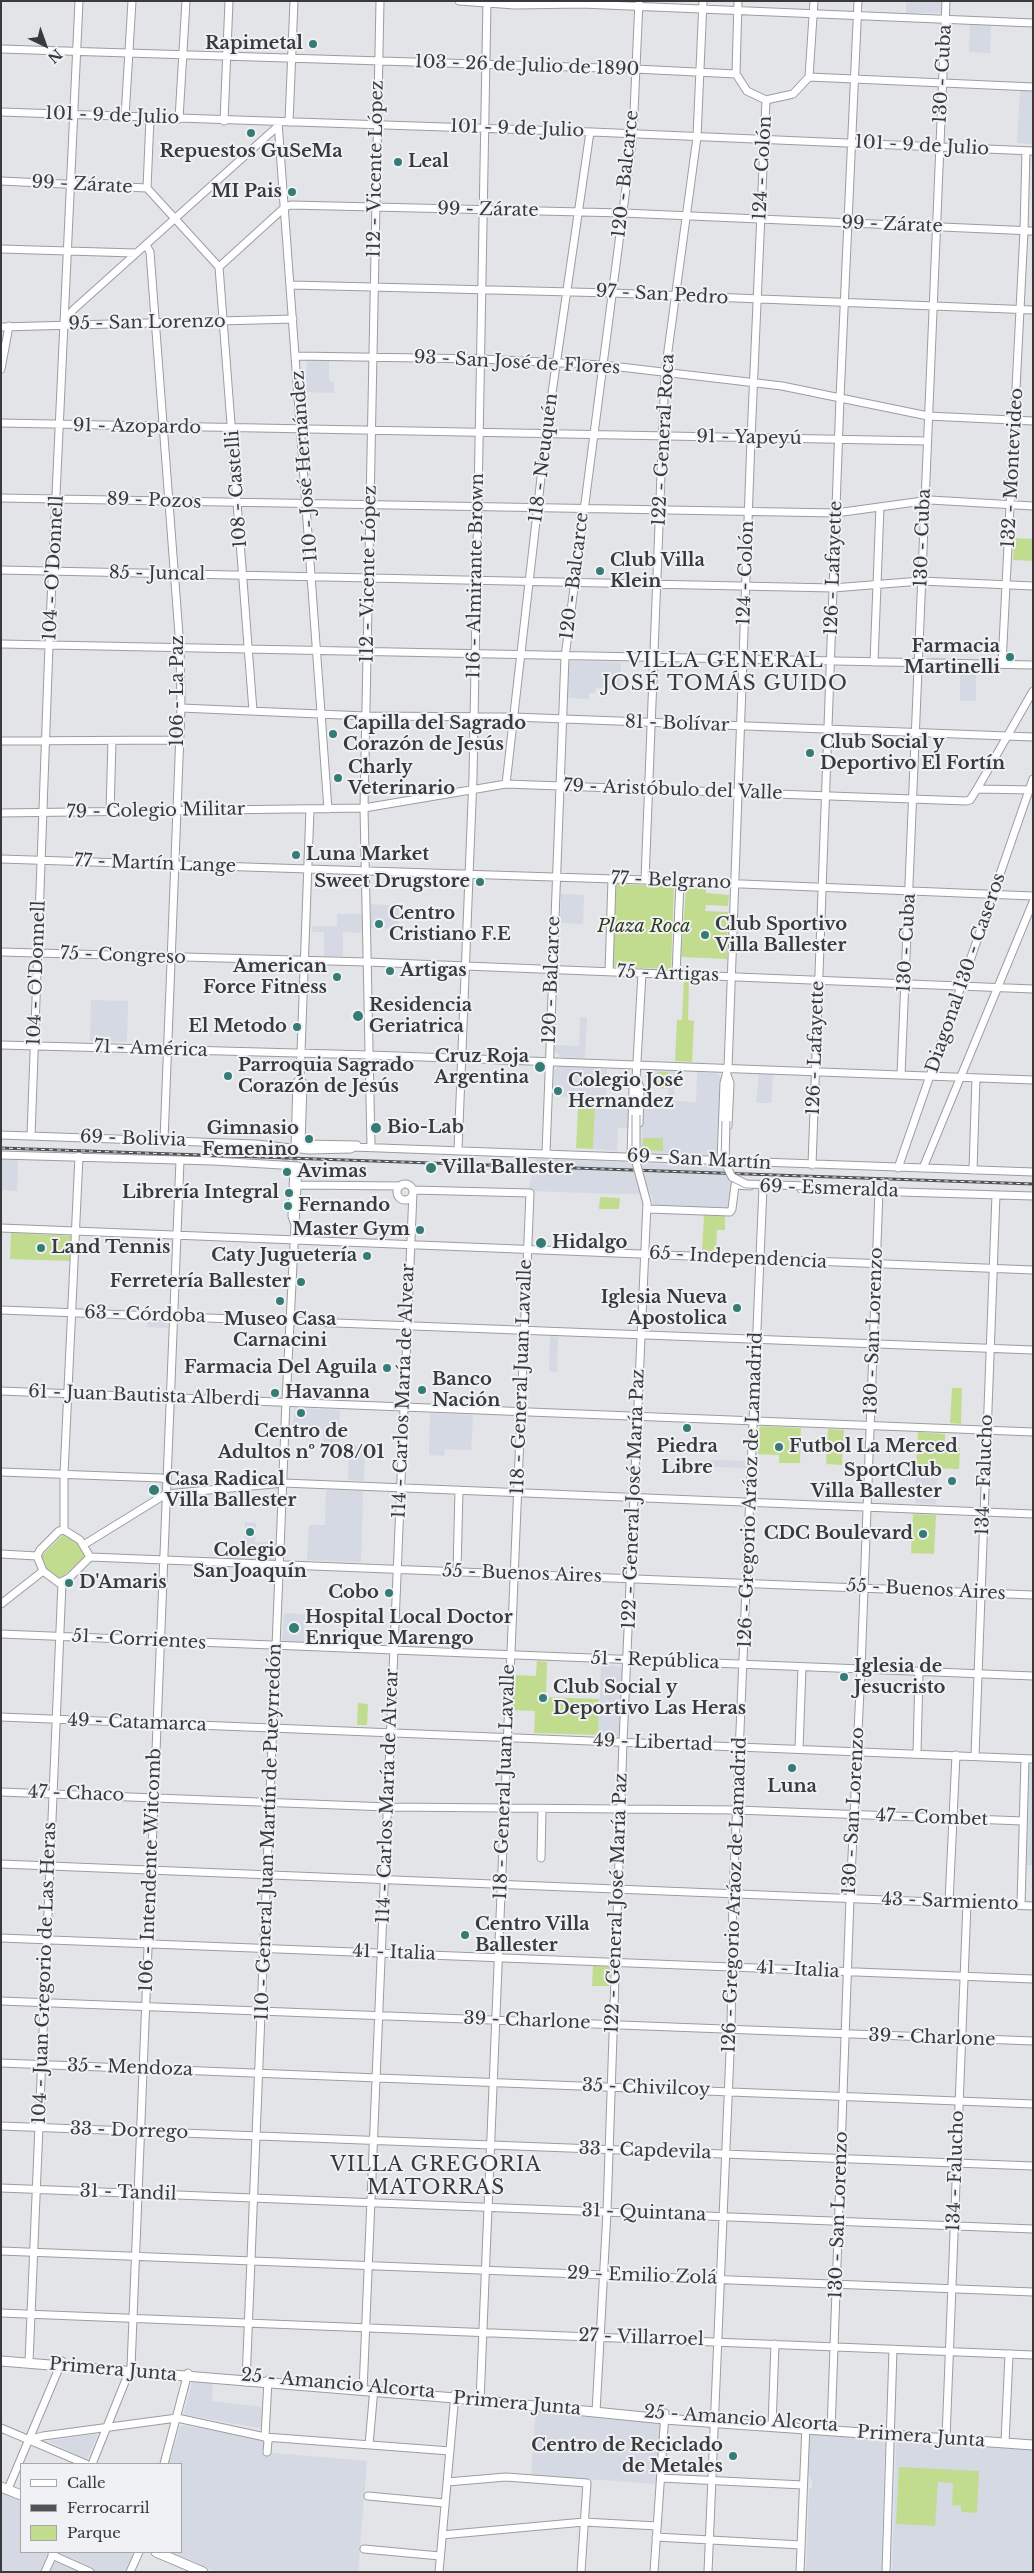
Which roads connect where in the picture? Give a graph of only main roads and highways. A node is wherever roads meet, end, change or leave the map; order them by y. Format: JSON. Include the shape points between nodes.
{"nodes":[{"id":1,"x":2,"y":2360,"type":"edge"},
{"id":2,"x":1033,"y":2439,"type":"edge"},
{"id":3,"x":1005,"y":2440,"type":"junction"},
{"id":4,"x":1033,"y":2445,"type":"edge"},
{"id":5,"x":4,"y":2488,"type":"edge"},
{"id":6,"x":20,"y":2495,"type":"edge"},
{"id":7,"x":158,"y":2553,"type":"edge"},
{"id":8,"x":197,"y":2571,"type":"edge"}],
"edges":[{"from":1,"to":3,"type":"main road","name":"Primera Junta","via":[[713,2420]]},
{"from":2,"to":3,"type":"main road"},
{"from":3,"to":4,"type":"main road","name":"Primera Junta"},
{"from":5,"to":6,"type":"main road"},
{"from":7,"to":8,"type":"main road"}]}
